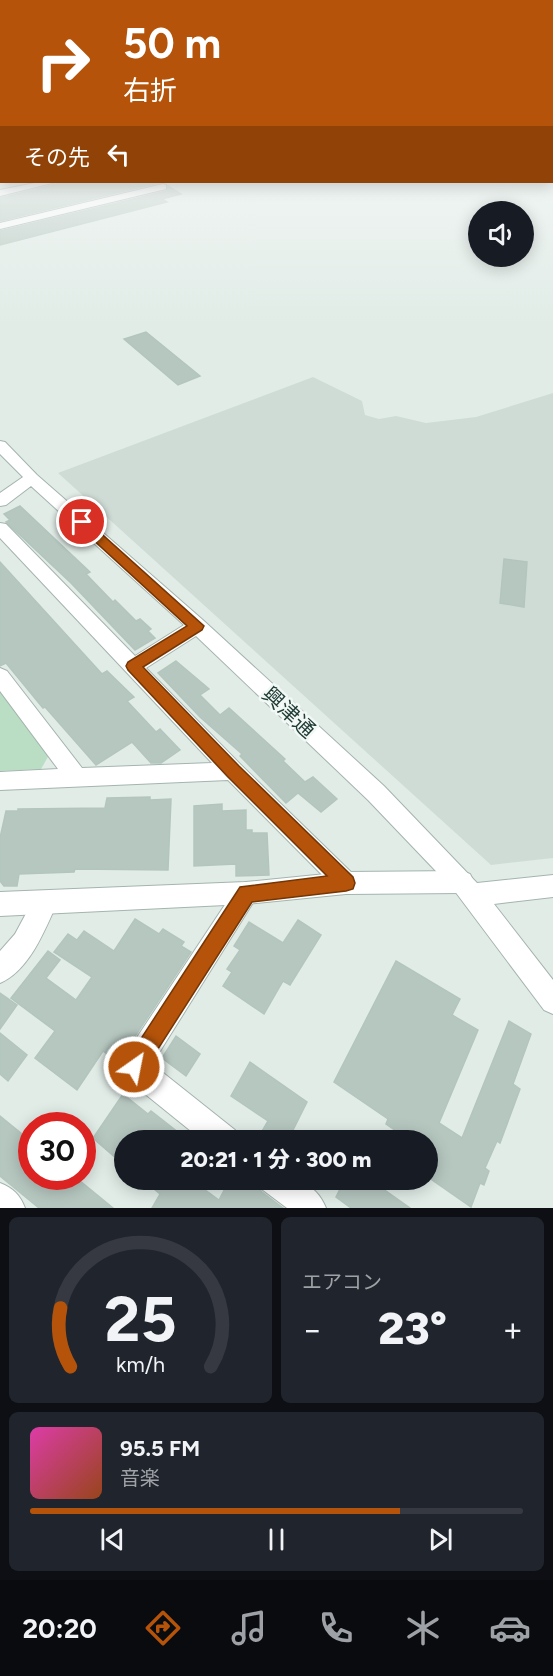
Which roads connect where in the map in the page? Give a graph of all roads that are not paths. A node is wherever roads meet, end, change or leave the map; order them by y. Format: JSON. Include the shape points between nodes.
{"nodes":[{"id":1,"x":57,"y":212,"type":"edge"},
{"id":2,"x":0,"y":226,"type":"edge"},
{"id":3,"x":0,"y":446,"type":"edge"},
{"id":4,"x":32,"y":478,"type":"junction"},
{"id":5,"x":0,"y":501,"type":"edge"},
{"id":6,"x":0,"y":528,"type":"edge"},
{"id":7,"x":197,"y":626,"type":"junction"},
{"id":8,"x":134,"y":666,"type":"junction"},
{"id":9,"x":0,"y":676,"type":"edge"},
{"id":10,"x":233,"y":771,"type":"junction"},
{"id":11,"x":75,"y":776,"type":"junction"},
{"id":12,"x":0,"y":781,"type":"edge"},
{"id":13,"x":346,"y":883,"type":"junction"},
{"id":14,"x":553,"y":886,"type":"edge"},
{"id":15,"x":467,"y":889,"type":"junction"},
{"id":16,"x":246,"y":894,"type":"junction"},
{"id":17,"x":45,"y":903,"type":"junction"},
{"id":18,"x":0,"y":904,"type":"edge"},
{"id":19,"x":0,"y":970,"type":"edge"},
{"id":20,"x":553,"y":1001,"type":"edge"},
{"id":21,"x":213,"y":1130,"type":"edge"},
{"id":22,"x":288,"y":1190,"type":"edge"},
{"id":23,"x":0,"y":1198,"type":"edge"},
{"id":24,"x":10,"y":1208,"type":"edge"},
{"id":25,"x":311,"y":1208,"type":"edge"}],
"edges":[{"from":1,"to":2,"type":"street"},
{"from":3,"to":4,"type":"street","name":"興津通"},
{"from":4,"to":5,"type":"street"},
{"from":4,"to":7,"type":"street","name":"興津通"},
{"from":6,"to":8,"type":"street"},
{"from":7,"to":8,"type":"street"},
{"from":7,"to":15,"type":"street","name":"興津通","via":[[376,793]]},
{"from":8,"to":10,"type":"street"},
{"from":9,"to":11,"type":"street"},
{"from":10,"to":11,"type":"street"},
{"from":10,"to":13,"type":"street"},
{"from":11,"to":12,"type":"street"},
{"from":13,"to":15,"type":"street"},
{"from":13,"to":16,"type":"street"},
{"from":14,"to":15,"type":"street"},
{"from":15,"to":20,"type":"street","name":"興津通"},
{"from":16,"to":17,"type":"street"},
{"from":16,"to":21,"type":"street","via":[[134,1067]]},
{"from":17,"to":18,"type":"street"},
{"from":17,"to":19,"type":"street","via":[[24,943]]},
{"from":22,"to":25,"type":"street"},
{"from":23,"to":24,"type":"street"}]}
